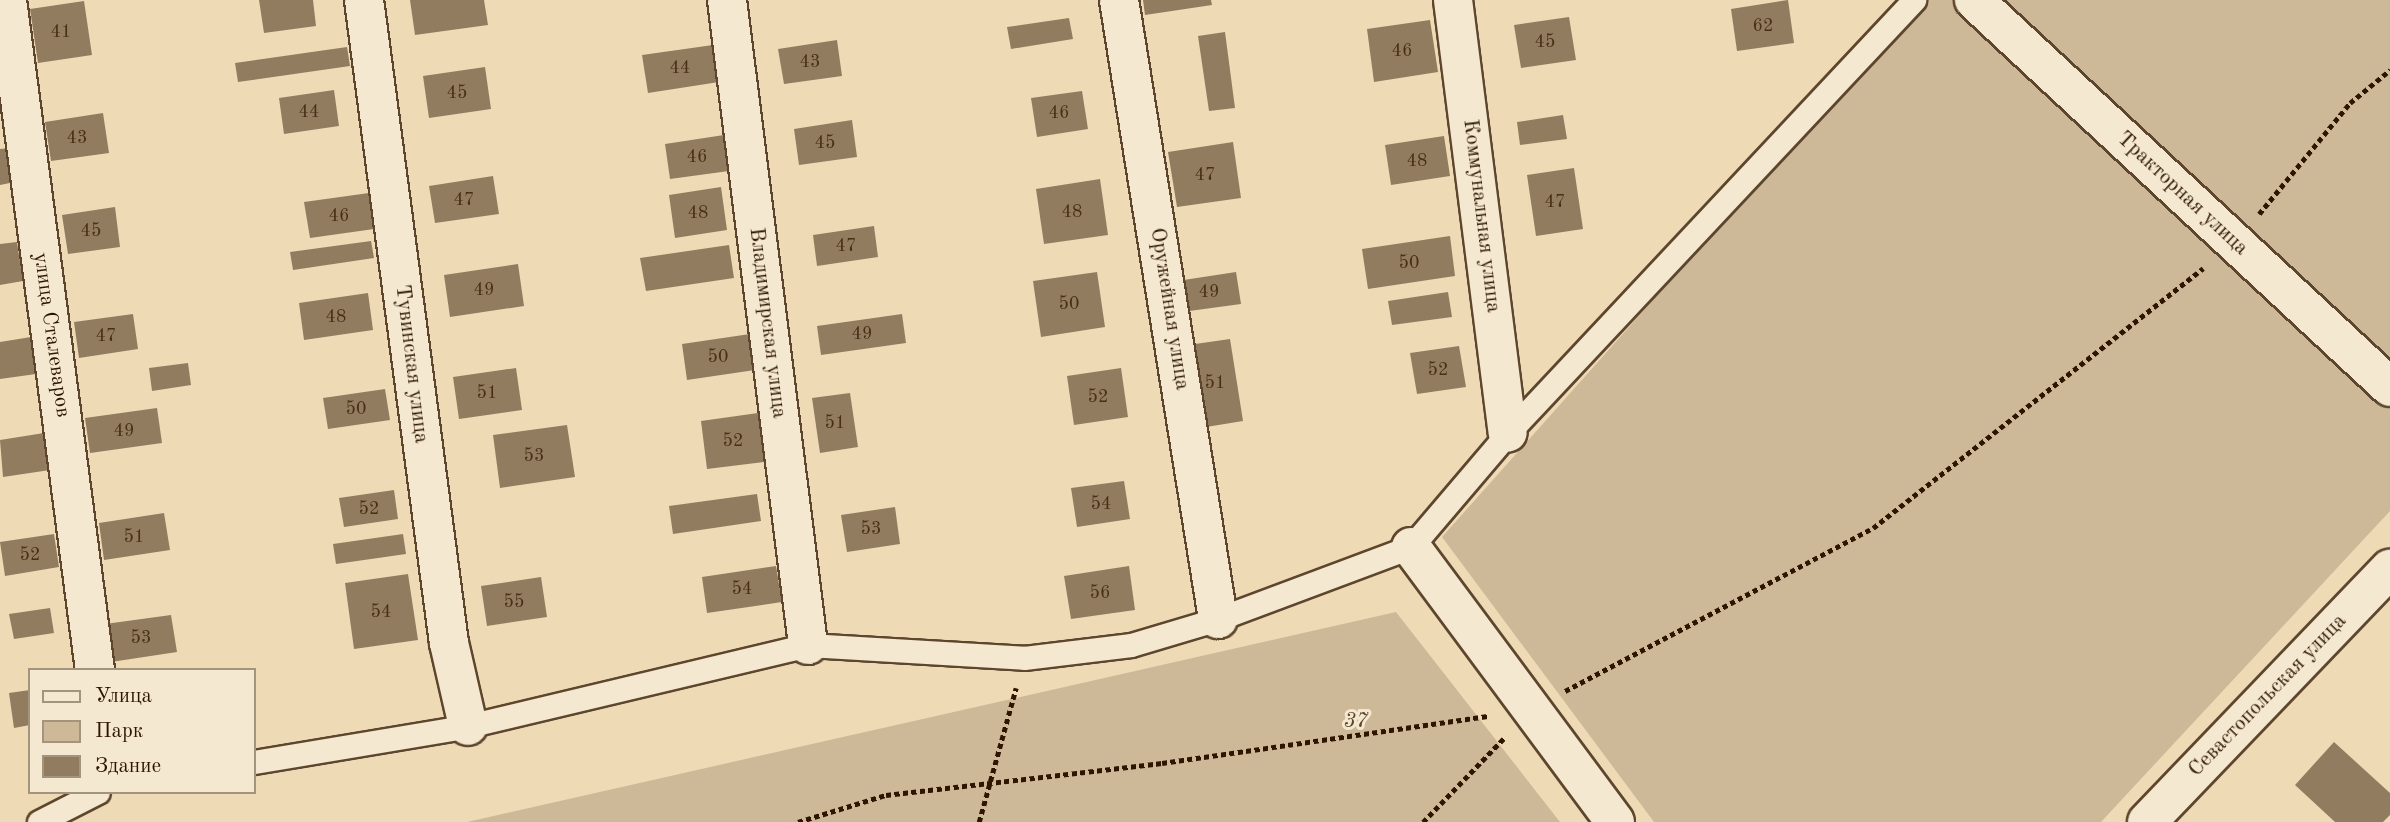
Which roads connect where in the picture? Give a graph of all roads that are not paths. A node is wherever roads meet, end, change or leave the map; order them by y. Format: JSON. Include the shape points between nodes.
{"nodes":[{"id":1,"x":7,"y":0,"type":"edge"},
{"id":2,"x":364,"y":0,"type":"edge"},
{"id":3,"x":727,"y":0,"type":"edge"},
{"id":4,"x":1119,"y":0,"type":"edge"},
{"id":5,"x":1453,"y":0,"type":"edge"},
{"id":6,"x":1914,"y":0,"type":"edge"},
{"id":7,"x":1974,"y":0,"type":"edge"},
{"id":8,"x":2390,"y":387,"type":"edge"},
{"id":9,"x":1508,"y":433,"type":"junction"},
{"id":10,"x":1411,"y":547,"type":"junction"},
{"id":11,"x":2390,"y":569,"type":"edge"},
{"id":12,"x":1218,"y":619,"type":"junction"},
{"id":13,"x":808,"y":645,"type":"junction"},
{"id":14,"x":95,"y":668,"type":"edge"},
{"id":15,"x":468,"y":726,"type":"junction"},
{"id":16,"x":256,"y":762,"type":"edge"},
{"id":17,"x":94,"y":794,"type":"edge"},
{"id":18,"x":39,"y":822,"type":"edge"},
{"id":19,"x":1615,"y":822,"type":"edge"},
{"id":20,"x":2147,"y":822,"type":"edge"}],
"edges":[{"from":1,"to":14,"type":"street","name":"улица Сталеваров"},
{"from":2,"to":15,"type":"street","name":"Тувинская улица","via":[[449,643]]},
{"from":3,"to":13,"type":"street","name":"Владимирская улица"},
{"from":4,"to":12,"type":"street","name":"Оружейная улица"},
{"from":5,"to":9,"type":"street","name":"Коммунальная улица"},
{"from":6,"to":9,"type":"lane"},
{"from":7,"to":8,"type":"street","name":"Тракторная улица"},
{"from":9,"to":10,"type":"lane"},
{"from":10,"to":12,"type":"lane"},
{"from":10,"to":19,"type":"street"},
{"from":11,"to":20,"type":"street","name":"Севастопольская улица"},
{"from":12,"to":13,"type":"lane","via":[[1131,645],[1024,658]]},
{"from":13,"to":15,"type":"lane"},
{"from":15,"to":16,"type":"lane"},
{"from":17,"to":18,"type":"lane"}]}
